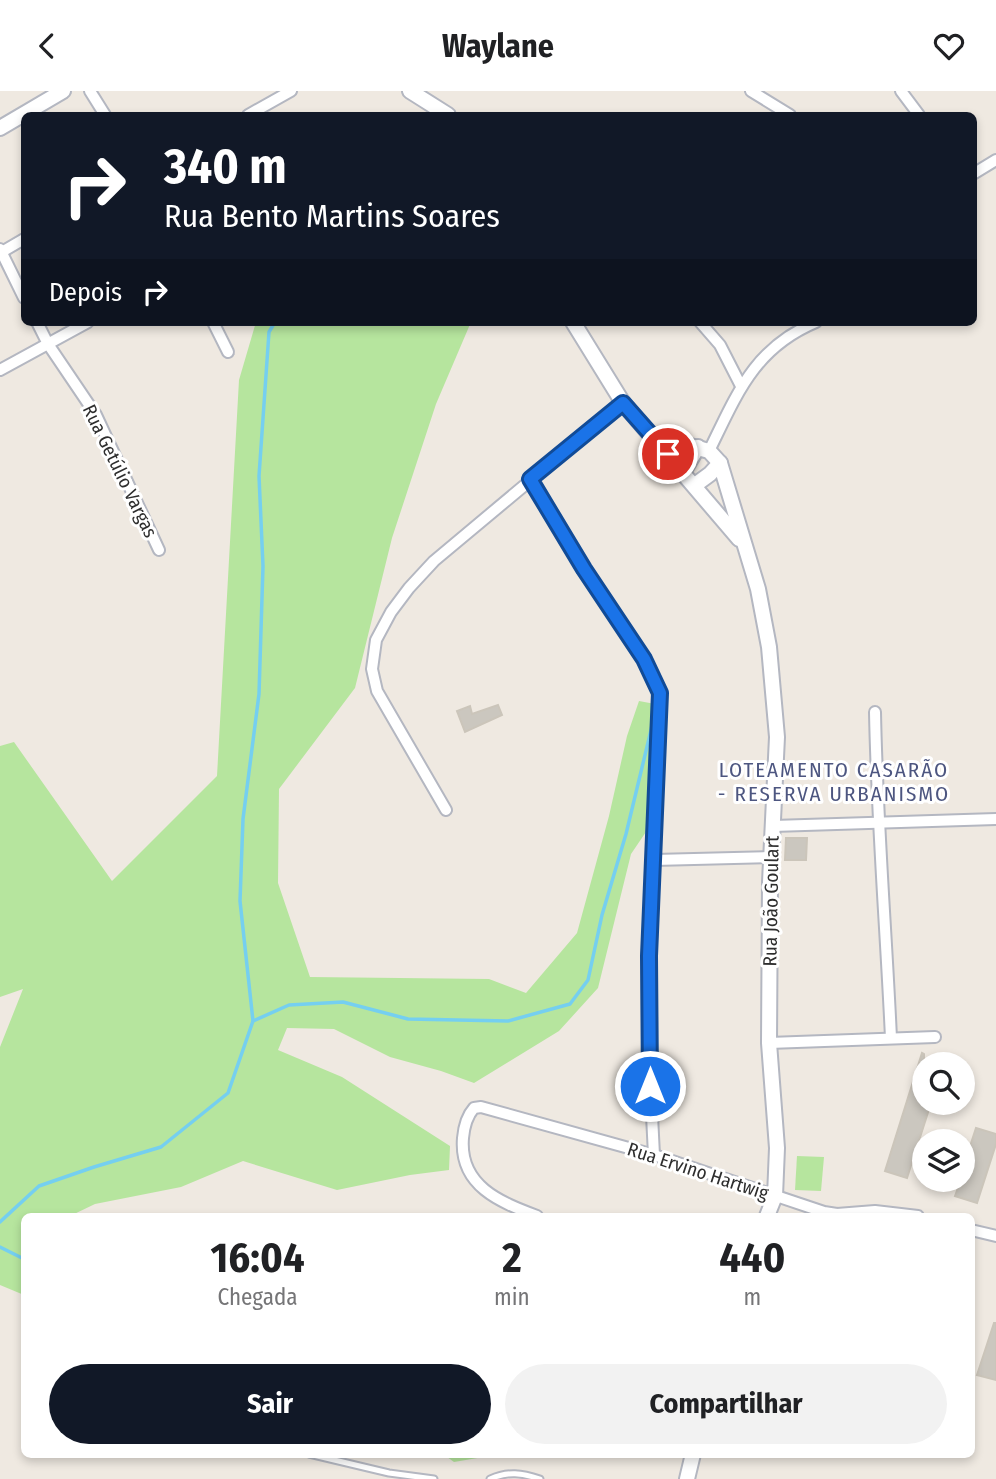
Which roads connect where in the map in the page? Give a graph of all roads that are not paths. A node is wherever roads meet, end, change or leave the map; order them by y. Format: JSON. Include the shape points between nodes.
{"nodes":[{"id":1,"x":63,"y":91,"type":"edge"},
{"id":2,"x":90,"y":91,"type":"edge"},
{"id":3,"x":291,"y":91,"type":"edge"},
{"id":4,"x":410,"y":91,"type":"edge"},
{"id":5,"x":751,"y":91,"type":"edge"},
{"id":6,"x":901,"y":91,"type":"edge"},
{"id":7,"x":27,"y":112,"type":"edge"},
{"id":8,"x":103,"y":112,"type":"edge"},
{"id":9,"x":253,"y":112,"type":"edge"},
{"id":10,"x":443,"y":112,"type":"edge"},
{"id":11,"x":785,"y":112,"type":"edge"},
{"id":12,"x":917,"y":112,"type":"edge"},
{"id":13,"x":21,"y":116,"type":"edge"},
{"id":14,"x":0,"y":128,"type":"edge"},
{"id":15,"x":996,"y":160,"type":"edge"},
{"id":16,"x":977,"y":172,"type":"edge"},
{"id":17,"x":21,"y":240,"type":"edge"},
{"id":18,"x":0,"y":251,"type":"edge"},
{"id":19,"x":21,"y":292,"type":"edge"},
{"id":20,"x":39,"y":326,"type":"edge"},
{"id":21,"x":81,"y":326,"type":"edge"},
{"id":22,"x":215,"y":326,"type":"edge"},
{"id":23,"x":575,"y":326,"type":"edge"},
{"id":24,"x":703,"y":326,"type":"edge"},
{"id":25,"x":806,"y":326,"type":"edge"},
{"id":26,"x":48,"y":344,"type":"junction"},
{"id":27,"x":228,"y":352,"type":"dead end"},
{"id":28,"x":0,"y":370,"type":"edge"},
{"id":29,"x":741,"y":386,"type":"junction"},
{"id":30,"x":623,"y":403,"type":"junction"},
{"id":31,"x":652,"y":436,"type":"junction"},
{"id":32,"x":704,"y":449,"type":"junction"},
{"id":33,"x":720,"y":463,"type":"junction"},
{"id":34,"x":683,"y":472,"type":"junction"},
{"id":35,"x":530,"y":479,"type":"junction"},
{"id":36,"x":695,"y":485,"type":"junction"},
{"id":37,"x":744,"y":546,"type":"junction"},
{"id":38,"x":159,"y":550,"type":"dead end"},
{"id":39,"x":875,"y":712,"type":"dead end"},
{"id":40,"x":446,"y":810,"type":"dead end"},
{"id":41,"x":996,"y":819,"type":"edge"},
{"id":42,"x":877,"y":823,"type":"junction"},
{"id":43,"x":773,"y":826,"type":"junction"},
{"id":44,"x":771,"y":857,"type":"junction"},
{"id":45,"x":654,"y":860,"type":"junction"},
{"id":46,"x":935,"y":1037,"type":"dead end"},
{"id":47,"x":891,"y":1038,"type":"junction"},
{"id":48,"x":769,"y":1044,"type":"junction"},
{"id":49,"x":654,"y":1155,"type":"junction"},
{"id":50,"x":775,"y":1196,"type":"junction"},
{"id":51,"x":529,"y":1213,"type":"edge"},
{"id":52,"x":768,"y":1213,"type":"edge"},
{"id":53,"x":830,"y":1213,"type":"edge"},
{"id":54,"x":852,"y":1213,"type":"edge"},
{"id":55,"x":896,"y":1213,"type":"edge"},
{"id":56,"x":975,"y":1231,"type":"edge"},
{"id":57,"x":996,"y":1237,"type":"edge"},
{"id":58,"x":326,"y":1458,"type":"edge"},
{"id":59,"x":692,"y":1458,"type":"edge"},
{"id":60,"x":433,"y":1479,"type":"edge"},
{"id":61,"x":490,"y":1479,"type":"edge"},
{"id":62,"x":540,"y":1479,"type":"edge"},
{"id":63,"x":687,"y":1479,"type":"edge"}],
"edges":[{"from":1,"to":7,"type":"street"},
{"from":2,"to":8,"type":"street"},
{"from":3,"to":9,"type":"street"},
{"from":4,"to":10,"type":"street"},
{"from":5,"to":11,"type":"street"},
{"from":6,"to":12,"type":"street"},
{"from":13,"to":14,"type":"street"},
{"from":15,"to":16,"type":"street"},
{"from":17,"to":18,"type":"street"},
{"from":18,"to":19,"type":"street"},
{"from":20,"to":26,"type":"street","name":"Rua Getúlio Vargas"},
{"from":21,"to":26,"type":"street"},
{"from":22,"to":27,"type":"street"},
{"from":23,"to":30,"type":"street","name":"Rua João Goulart"},
{"from":24,"to":29,"type":"street","via":[[720,345]]},
{"from":25,"to":29,"type":"street","via":[[771,348]]},
{"from":26,"to":28,"type":"street"},
{"from":26,"to":38,"type":"street","name":"Rua Getúlio Vargas","via":[[96,415]]},
{"from":29,"to":32,"type":"street"},
{"from":30,"to":31,"type":"street","name":"Rua João Goulart"},
{"from":30,"to":35,"type":"street"},
{"from":31,"to":32,"type":"street"},
{"from":31,"to":34,"type":"street","name":"Rua João Goulart"},
{"from":32,"to":33,"type":"street","name":"Rua João Goulart"},
{"from":32,"to":34,"type":"street"},
{"from":33,"to":36,"type":"street"},
{"from":33,"to":37,"type":"street","name":"Rua João Goulart"},
{"from":34,"to":36,"type":"street","name":"Rua João Goulart"},
{"from":35,"to":40,"type":"street","via":[[433,561],[391,612],[376,640],[372,669],[377,691]]},
{"from":35,"to":45,"type":"street","via":[[644,659],[660,693]]},
{"from":36,"to":37,"type":"street","name":"Rua João Goulart"},
{"from":37,"to":43,"type":"street","name":"Rua João Goulart","via":[[769,647],[777,737]]},
{"from":39,"to":42,"type":"street"},
{"from":41,"to":42,"type":"street"},
{"from":42,"to":43,"type":"street"},
{"from":42,"to":47,"type":"street"},
{"from":43,"to":44,"type":"street","name":"Rua João Goulart"},
{"from":44,"to":45,"type":"street"},
{"from":44,"to":48,"type":"street","name":"Rua João Goulart"},
{"from":45,"to":49,"type":"street","via":[[649,956]]},
{"from":46,"to":47,"type":"street"},
{"from":47,"to":48,"type":"street"},
{"from":48,"to":50,"type":"street","name":"Rua João Goulart","via":[[777,1148]]},
{"from":49,"to":50,"type":"street","name":"Rua Ervino Hartwig"},
{"from":49,"to":51,"type":"street","name":"Rua Ervino Hartwig","via":[[474,1108],[464,1126],[462,1149],[471,1176],[487,1194]]},
{"from":50,"to":52,"type":"street","name":"Rua João Goulart"},
{"from":50,"to":53,"type":"street","name":"Rua Ervino Hartwig"},
{"from":54,"to":55,"type":"street","name":"Rua Ervino Hartwig"},
{"from":56,"to":57,"type":"street"},
{"from":58,"to":60,"type":"lane"},
{"from":59,"to":63,"type":"street"},
{"from":61,"to":62,"type":"lane","via":[[503,1473]]}]}
